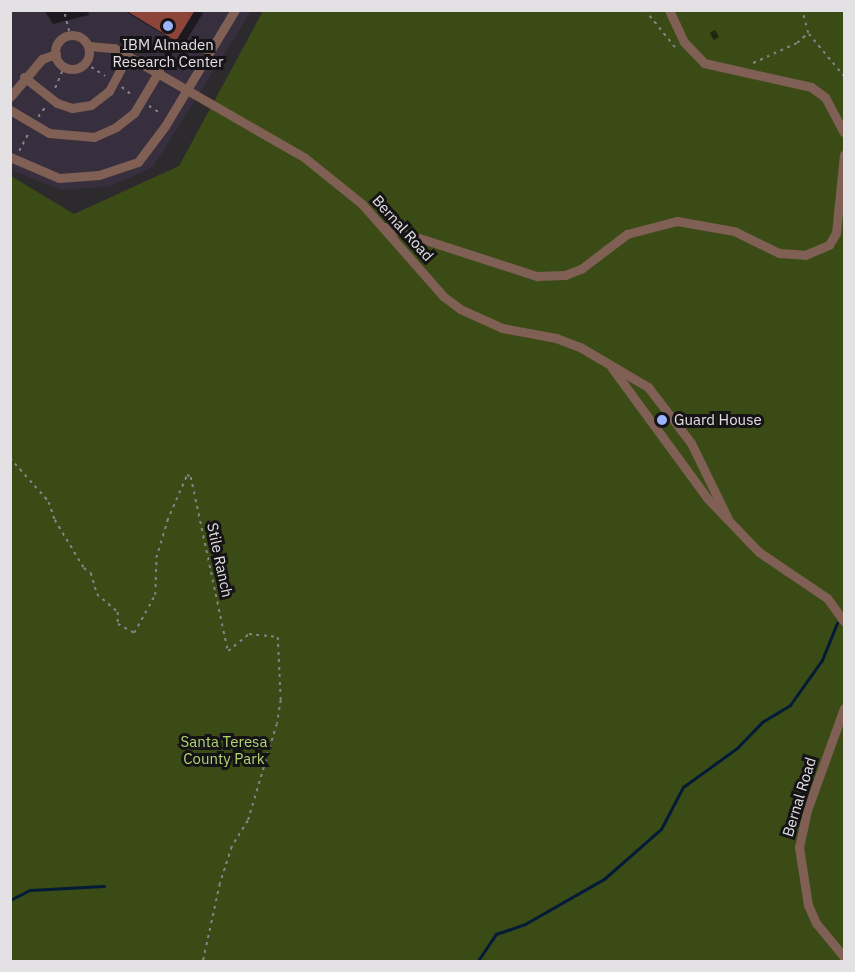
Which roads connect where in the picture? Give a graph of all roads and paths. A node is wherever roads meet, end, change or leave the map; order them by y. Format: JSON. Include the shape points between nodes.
{"nodes":[{"id":1,"x":235,"y":10,"type":"edge"},
{"id":2,"x":645,"y":10,"type":"edge"},
{"id":3,"x":669,"y":10,"type":"edge"},
{"id":4,"x":802,"y":10,"type":"edge"},
{"id":5,"x":64,"y":14,"type":"dead end"},
{"id":6,"x":808,"y":33,"type":"junction"},
{"id":7,"x":70,"y":34,"type":"junction"},
{"id":8,"x":88,"y":46,"type":"junction"},
{"id":9,"x":680,"y":50,"type":"dead end"},
{"id":10,"x":56,"y":54,"type":"junction"},
{"id":11,"x":128,"y":56,"type":"junction"},
{"id":12,"x":85,"y":63,"type":"junction"},
{"id":13,"x":64,"y":66,"type":"junction"},
{"id":14,"x":159,"y":71,"type":"junction"},
{"id":15,"x":740,"y":72,"type":"junction"},
{"id":16,"x":844,"y":76,"type":"edge"},
{"id":17,"x":24,"y":77,"type":"junction"},
{"id":18,"x":114,"y":82,"type":"junction"},
{"id":19,"x":187,"y":88,"type":"junction"},
{"id":20,"x":10,"y":97,"type":"edge"},
{"id":21,"x":51,"y":97,"type":"junction"},
{"id":22,"x":141,"y":101,"type":"junction"},
{"id":23,"x":10,"y":111,"type":"edge"},
{"id":24,"x":169,"y":118,"type":"junction"},
{"id":25,"x":33,"y":124,"type":"junction"},
{"id":26,"x":844,"y":132,"type":"edge"},
{"id":27,"x":844,"y":154,"type":"edge"},
{"id":28,"x":13,"y":158,"type":"edge"},
{"id":29,"x":385,"y":228,"type":"junction"},
{"id":30,"x":607,"y":362,"type":"junction"},
{"id":31,"x":10,"y":458,"type":"edge"},
{"id":32,"x":728,"y":519,"type":"junction"},
{"id":33,"x":844,"y":621,"type":"edge"},
{"id":34,"x":844,"y":708,"type":"edge"},
{"id":35,"x":844,"y":957,"type":"edge"},
{"id":36,"x":203,"y":962,"type":"edge"}],
"edges":[{"from":1,"to":19,"type":"street"},
{"from":2,"to":9,"type":"path"},
{"from":3,"to":15,"type":"street","via":[[693,53],[704,63]]},
{"from":4,"to":6,"type":"path"},
{"from":5,"to":7,"type":"path"},
{"from":6,"to":15,"type":"path"},
{"from":6,"to":16,"type":"path"},
{"from":7,"to":8,"type":"street","via":[[84,39]]},
{"from":7,"to":10,"type":"street","via":[[60,39]]},
{"from":8,"to":11,"type":"street","name":"Bernal Road","via":[[114,48]]},
{"from":8,"to":12,"type":"street"},
{"from":10,"to":13,"type":"street"},
{"from":10,"to":17,"type":"street","via":[[42,59]]},
{"from":11,"to":14,"type":"street","name":"Bernal Road"},
{"from":11,"to":18,"type":"street"},
{"from":12,"to":13,"type":"street","via":[[75,69]]},
{"from":12,"to":18,"type":"path"},
{"from":13,"to":21,"type":"path"},
{"from":14,"to":19,"type":"street","name":"Bernal Road"},
{"from":14,"to":22,"type":"street"},
{"from":15,"to":26,"type":"street","via":[[811,87],[825,97]]},
{"from":17,"to":20,"type":"street"},
{"from":17,"to":21,"type":"street"},
{"from":18,"to":21,"type":"street","via":[[92,105],[72,108]]},
{"from":18,"to":22,"type":"path"},
{"from":19,"to":24,"type":"street"},
{"from":19,"to":29,"type":"street","name":"Bernal Road","via":[[305,158],[334,179]]},
{"from":21,"to":25,"type":"path"},
{"from":22,"to":24,"type":"path"},
{"from":22,"to":25,"type":"street","via":[[116,127],[94,137],[69,138]]},
{"from":23,"to":25,"type":"street"},
{"from":24,"to":28,"type":"street","via":[[138,162],[99,175],[59,178]]},
{"from":25,"to":28,"type":"path"},
{"from":27,"to":29,"type":"street","via":[[836,233],[830,245],[805,255],[779,253],[734,231],[677,221],[627,234],[580,269],[565,275],[537,276]]},
{"from":29,"to":30,"type":"street","name":"Bernal Road","via":[[460,309],[502,328],[556,338]]},
{"from":30,"to":32,"type":"street","name":"Bernal Road","via":[[697,484]]},
{"from":30,"to":32,"type":"street","name":"Bernal Road","via":[[648,387],[671,414],[691,443]]},
{"from":31,"to":36,"type":"path","name":"Stile Ranch","via":[[49,501],[55,520],[84,568],[92,573],[98,594],[118,612],[118,624],[134,633],[155,595],[156,558],[167,520],[187,476],[191,477],[228,651],[249,634],[278,637],[281,700],[277,724],[248,821],[232,847],[220,884]]},
{"from":32,"to":33,"type":"street","name":"Bernal Road","via":[[759,552],[815,589]]},
{"from":34,"to":35,"type":"street","name":"Bernal Road","via":[[801,829],[799,857],[808,905],[816,923]]}]}
